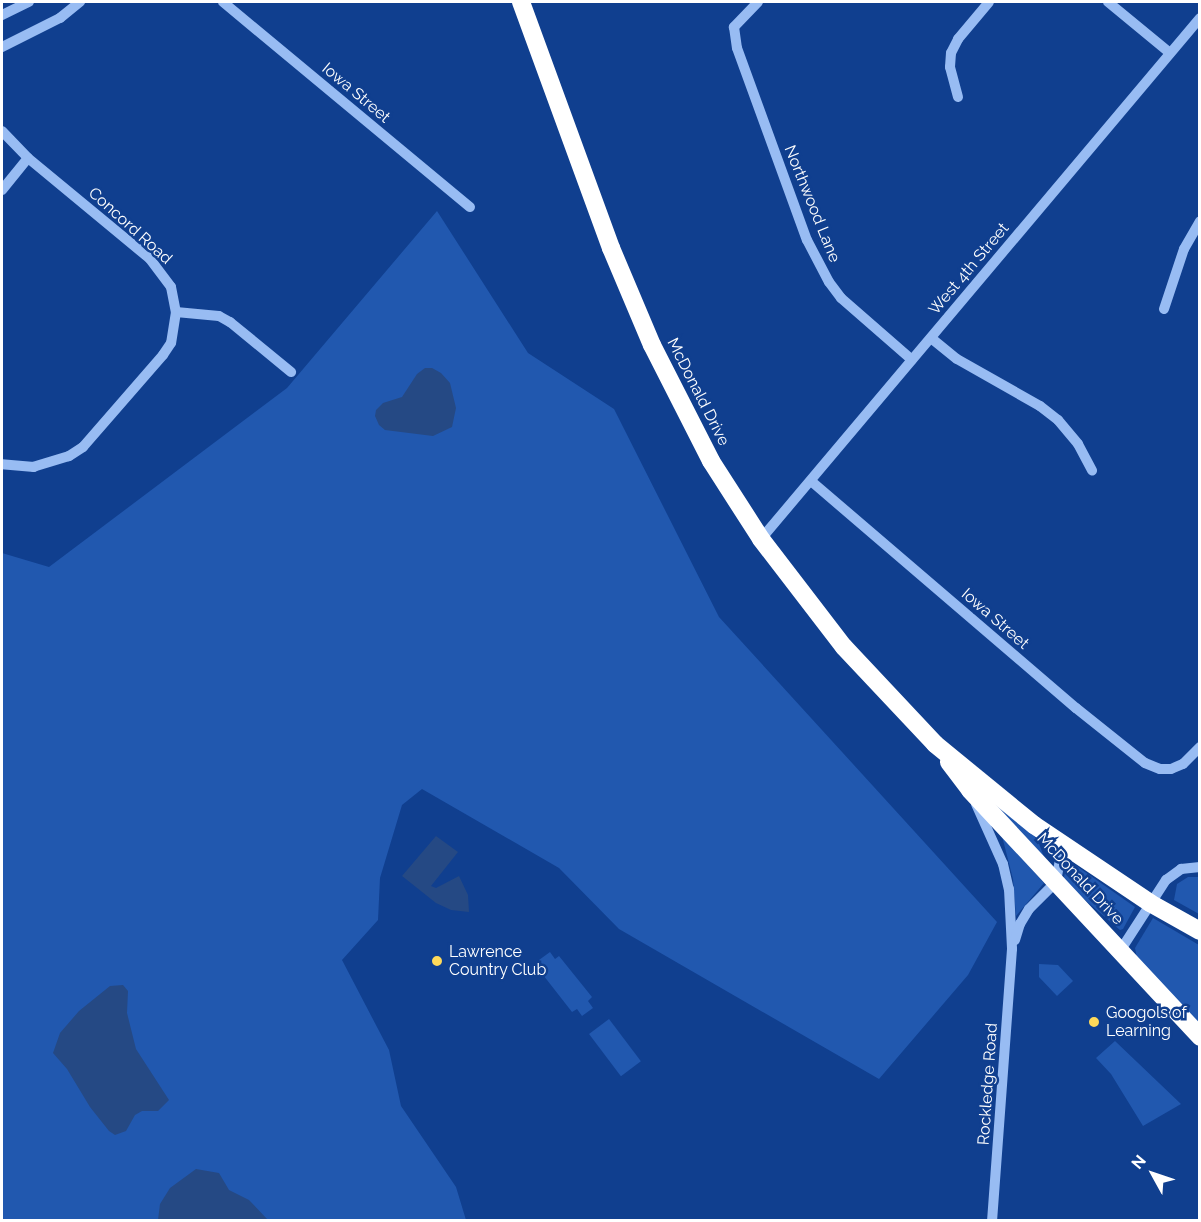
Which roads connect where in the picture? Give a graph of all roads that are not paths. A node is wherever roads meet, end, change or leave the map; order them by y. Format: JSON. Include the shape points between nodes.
{"nodes":[{"id":1,"x":29,"y":2,"type":"edge"},
{"id":2,"x":80,"y":2,"type":"edge"},
{"id":3,"x":224,"y":2,"type":"edge"},
{"id":4,"x":521,"y":2,"type":"edge"},
{"id":5,"x":758,"y":2,"type":"edge"},
{"id":6,"x":989,"y":2,"type":"edge"},
{"id":7,"x":1108,"y":2,"type":"edge"},
{"id":8,"x":2,"y":15,"type":"edge"},
{"id":9,"x":1200,"y":18,"type":"edge"},
{"id":10,"x":2,"y":47,"type":"edge"},
{"id":11,"x":1170,"y":53,"type":"junction"},
{"id":12,"x":958,"y":97,"type":"dead end"},
{"id":13,"x":2,"y":131,"type":"edge"},
{"id":14,"x":28,"y":158,"type":"junction"},
{"id":15,"x":2,"y":190,"type":"edge"},
{"id":16,"x":470,"y":207,"type":"dead end"},
{"id":17,"x":1200,"y":221,"type":"edge"},
{"id":18,"x":1164,"y":309,"type":"dead end"},
{"id":19,"x":177,"y":312,"type":"junction"},
{"id":20,"x":931,"y":338,"type":"junction"},
{"id":21,"x":912,"y":360,"type":"junction"},
{"id":22,"x":291,"y":372,"type":"dead end"},
{"id":23,"x":2,"y":464,"type":"edge"},
{"id":24,"x":1092,"y":470,"type":"dead end"},
{"id":25,"x":811,"y":481,"type":"junction"},
{"id":26,"x":761,"y":539,"type":"junction"},
{"id":27,"x":936,"y":744,"type":"junction"},
{"id":28,"x":1200,"y":747,"type":"edge"},
{"id":29,"x":970,"y":790,"type":"junction"},
{"id":30,"x":1063,"y":844,"type":"junction"},
{"id":31,"x":1200,"y":867,"type":"edge"},
{"id":32,"x":1056,"y":882,"type":"junction"},
{"id":33,"x":1150,"y":903,"type":"junction"},
{"id":34,"x":1200,"y":931,"type":"edge"},
{"id":35,"x":1012,"y":949,"type":"junction"},
{"id":36,"x":1120,"y":951,"type":"junction"},
{"id":37,"x":1200,"y":1037,"type":"edge"},
{"id":38,"x":992,"y":1221,"type":"edge"}],
"edges":[{"from":1,"to":8,"type":"street"},
{"from":2,"to":10,"type":"street","via":[[60,18]]},
{"from":3,"to":16,"type":"street","name":"Iowa Street"},
{"from":4,"to":26,"type":"highway","name":"McDonald Drive","via":[[607,237],[652,345],[711,461]]},
{"from":5,"to":21,"type":"street","name":"Northwood Lane","via":[[734,27],[737,48],[816,260],[853,311]]},
{"from":6,"to":12,"type":"street","via":[[951,53],[950,67]]},
{"from":7,"to":11,"type":"street"},
{"from":9,"to":11,"type":"street","name":"West 4th Street"},
{"from":11,"to":20,"type":"street","name":"West 4th Street"},
{"from":13,"to":14,"type":"street","name":"Concord Road"},
{"from":14,"to":15,"type":"street"},
{"from":14,"to":19,"type":"street","name":"Concord Road","via":[[150,260],[171,287]]},
{"from":17,"to":18,"type":"street","via":[[1184,249]]},
{"from":19,"to":22,"type":"street","via":[[219,316]]},
{"from":19,"to":23,"type":"street","via":[[171,343],[163,355],[83,447],[53,463],[34,467]]},
{"from":20,"to":21,"type":"street","name":"West 4th Street"},
{"from":20,"to":24,"type":"street","via":[[957,359],[1058,420]]},
{"from":21,"to":25,"type":"street","name":"West 4th Street"},
{"from":25,"to":26,"type":"street","name":"West 4th Street"},
{"from":25,"to":28,"type":"street","name":"Iowa Street","via":[[1145,763],[1166,769],[1183,764]]},
{"from":26,"to":27,"type":"highway","name":"McDonald Drive","via":[[844,647]]},
{"from":27,"to":29,"type":"highway","name":"McDonald Drive"},
{"from":27,"to":30,"type":"highway","name":"McDonald Drive"},
{"from":29,"to":32,"type":"highway","name":"McDonald Drive"},
{"from":29,"to":35,"type":"street","via":[[1003,864],[1009,889]]},
{"from":30,"to":32,"type":"street"},
{"from":30,"to":33,"type":"highway","name":"McDonald Drive"},
{"from":31,"to":33,"type":"street","via":[[1172,874]]},
{"from":32,"to":35,"type":"street","via":[[1029,909]]},
{"from":32,"to":36,"type":"highway","name":"McDonald Drive"},
{"from":33,"to":34,"type":"highway","name":"McDonald Drive"},
{"from":33,"to":36,"type":"street"},
{"from":35,"to":38,"type":"street","name":"Rockledge Road"},
{"from":36,"to":37,"type":"highway","name":"McDonald Drive"}]}
